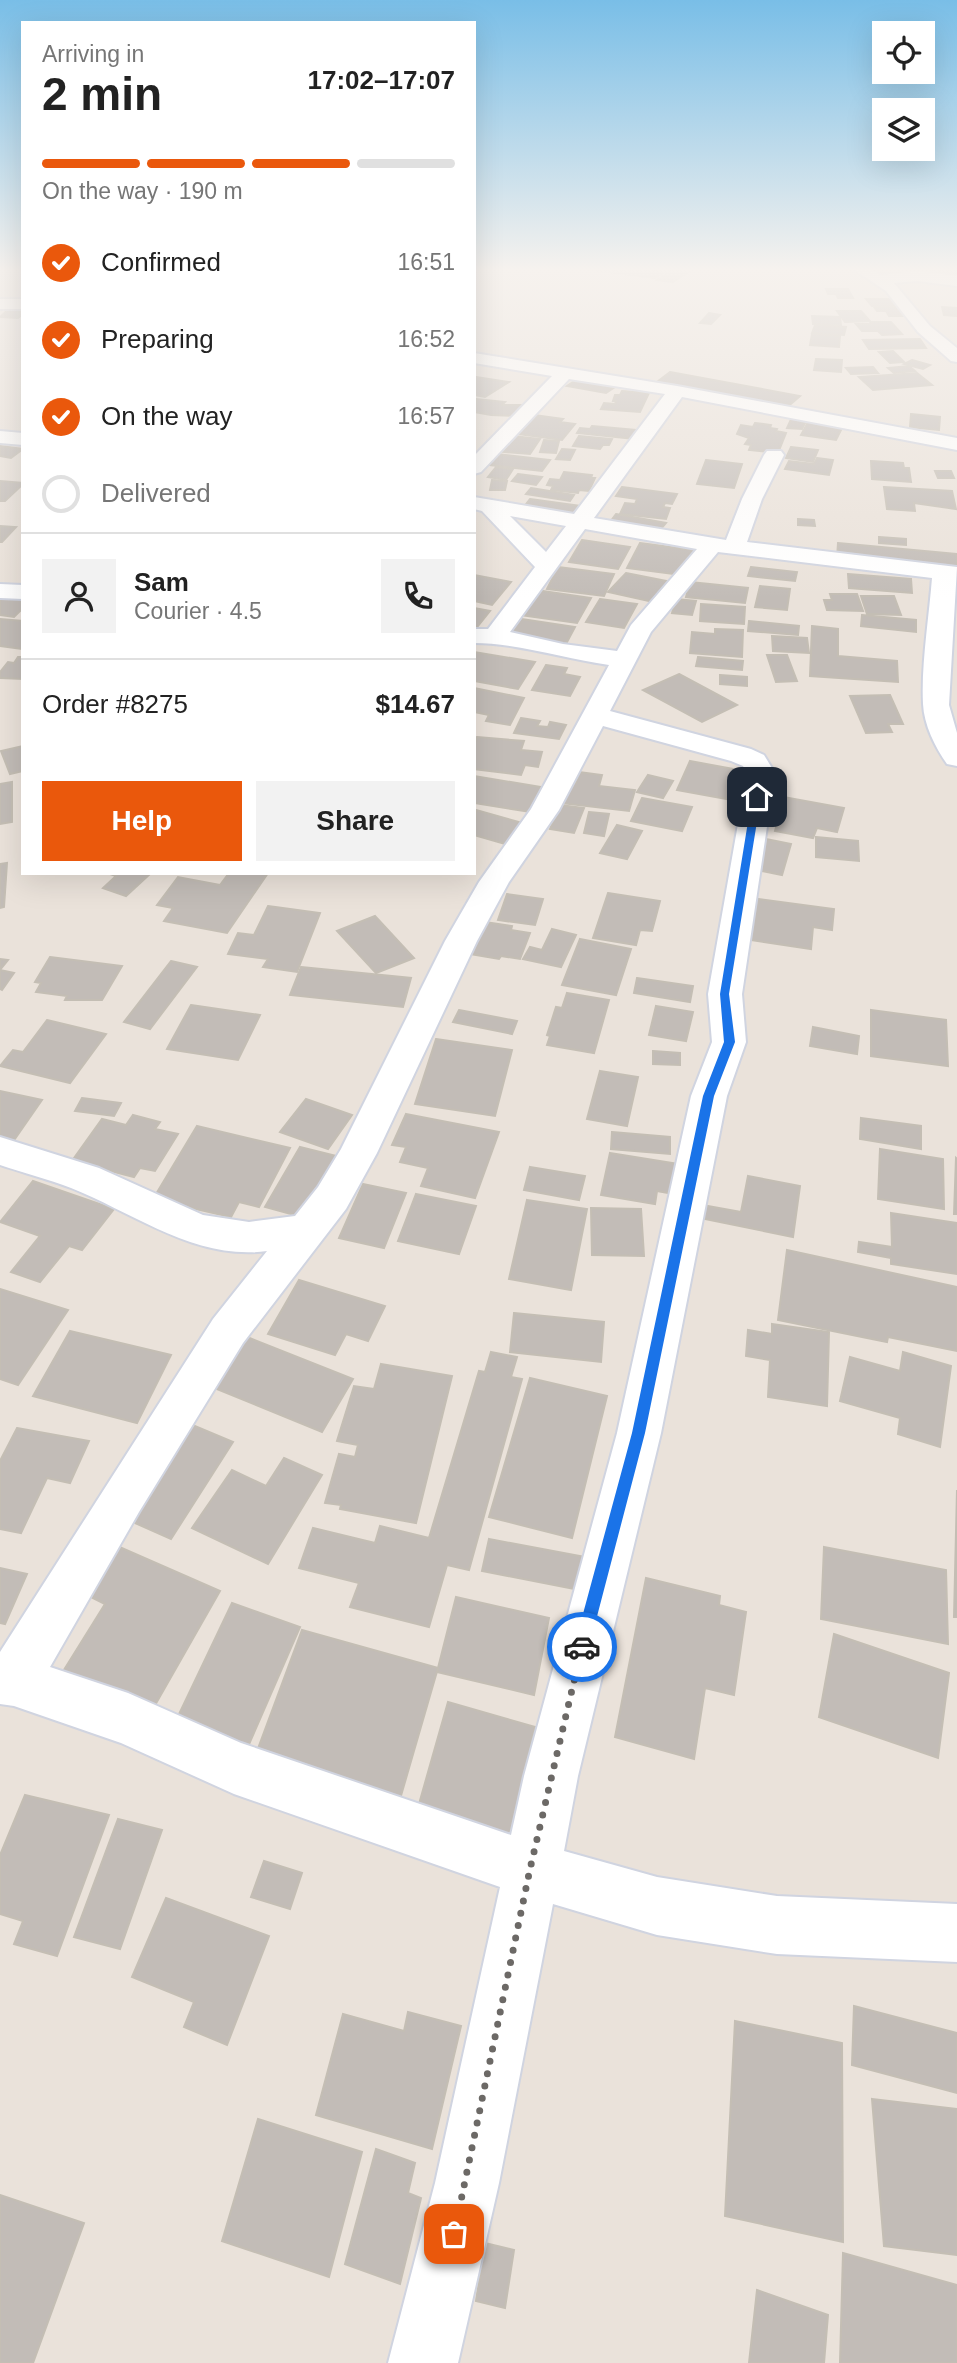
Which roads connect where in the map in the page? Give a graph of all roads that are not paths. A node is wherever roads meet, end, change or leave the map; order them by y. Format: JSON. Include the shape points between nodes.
{"nodes":[{"id":1,"x":561,"y":377,"type":"edge"},
{"id":2,"x":597,"y":377,"type":"edge"},
{"id":3,"x":677,"y":391,"type":"junction"},
{"id":4,"x":0,"y":437,"type":"edge"},
{"id":5,"x":21,"y":439,"type":"edge"},
{"id":6,"x":957,"y":444,"type":"edge"},
{"id":7,"x":774,"y":455,"type":"dead end"},
{"id":8,"x":476,"y":466,"type":"edge"},
{"id":9,"x":482,"y":504,"type":"edge"},
{"id":10,"x":578,"y":523,"type":"junction"},
{"id":11,"x":723,"y":546,"type":"junction"},
{"id":12,"x":548,"y":567,"type":"junction"},
{"id":13,"x":950,"y":573,"type":"edge"},
{"id":14,"x":0,"y":591,"type":"edge"},
{"id":15,"x":21,"y":593,"type":"edge"},
{"id":16,"x":484,"y":636,"type":"edge"},
{"id":17,"x":623,"y":659,"type":"junction"},
{"id":18,"x":594,"y":715,"type":"junction"},
{"id":19,"x":957,"y":758,"type":"edge"},
{"id":20,"x":0,"y":1152,"type":"edge"},
{"id":21,"x":309,"y":1230,"type":"junction"},
{"id":22,"x":7,"y":1679,"type":"edge"},
{"id":23,"x":530,"y":1869,"type":"junction"},
{"id":24,"x":957,"y":1933,"type":"edge"},
{"id":25,"x":422,"y":2363,"type":"edge"}],
"edges":[{"from":1,"to":8,"type":"street"},
{"from":2,"to":3,"type":"street"},
{"from":3,"to":6,"type":"street"},
{"from":3,"to":10,"type":"street"},
{"from":4,"to":5,"type":"street"},
{"from":7,"to":11,"type":"street"},
{"from":9,"to":10,"type":"street"},
{"from":9,"to":12,"type":"street"},
{"from":10,"to":11,"type":"street"},
{"from":10,"to":12,"type":"street"},
{"from":11,"to":13,"type":"street"},
{"from":11,"to":17,"type":"street","via":[[640,630]]},
{"from":12,"to":16,"type":"street"},
{"from":13,"to":19,"type":"street","via":[[936,705],[944,735]]},
{"from":14,"to":15,"type":"street"},
{"from":16,"to":17,"type":"street"},
{"from":17,"to":18,"type":"street"},
{"from":18,"to":21,"type":"street","via":[[545,810],[494,882],[461,941],[358,1153]]},
{"from":18,"to":23,"type":"street","via":[[741,755],[754,761],[761,773],[724,994],[729,1042],[709,1096],[639,1433],[580,1653]]},
{"from":20,"to":21,"type":"street","via":[[85,1178],[197,1229],[249,1238]]},
{"from":21,"to":22,"type":"street","via":[[228,1332]]},
{"from":22,"to":23,"type":"street","via":[[128,1719],[234,1767]]},
{"from":23,"to":24,"type":"street","via":[[657,1906],[778,1925]]},
{"from":23,"to":25,"type":"street","via":[[467,2183]]}]}
